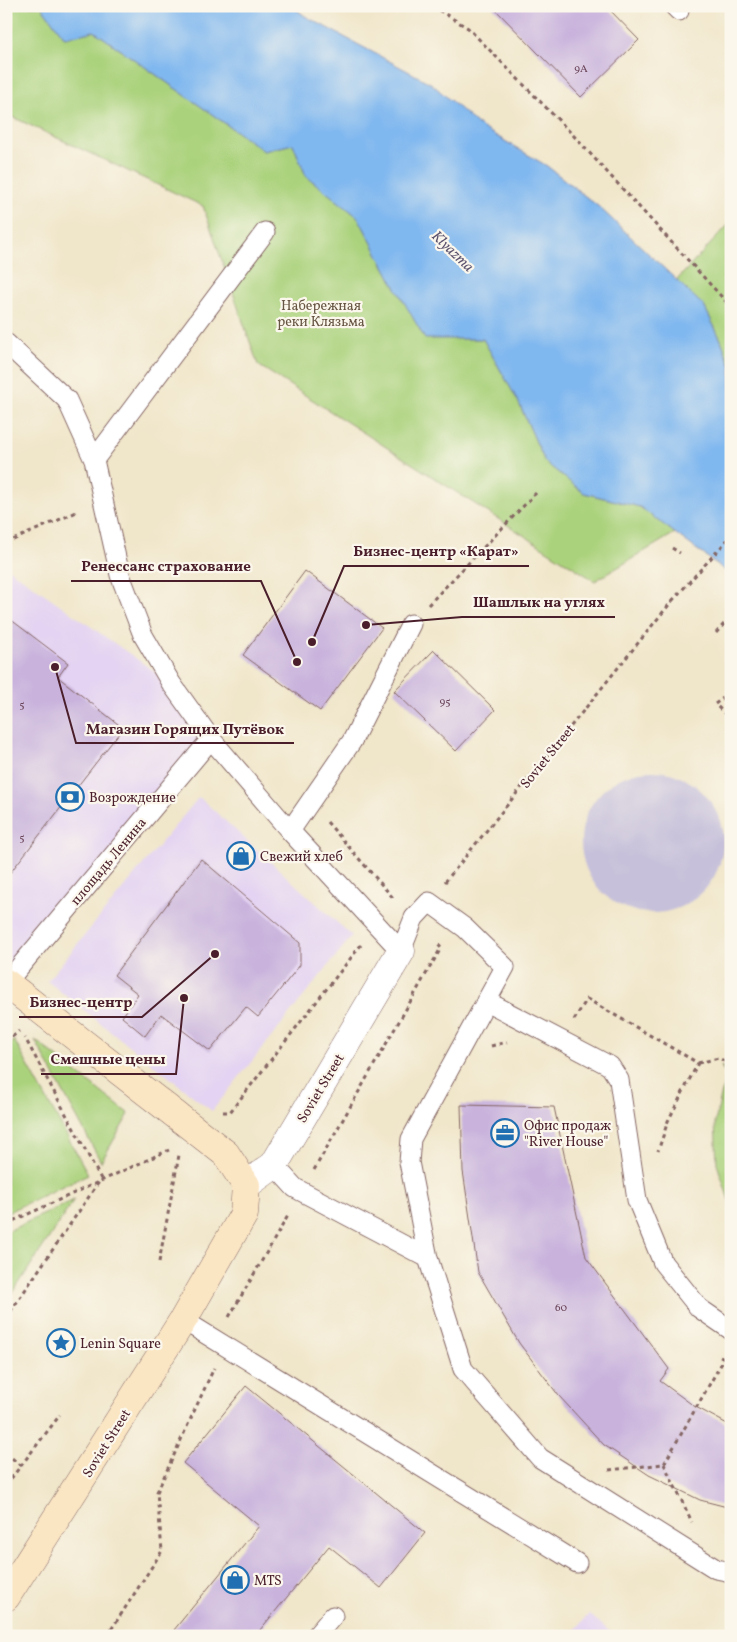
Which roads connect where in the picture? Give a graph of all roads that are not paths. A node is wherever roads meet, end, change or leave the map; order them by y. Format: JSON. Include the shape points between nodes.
{"nodes":[{"id":1,"x":266,"y":232,"type":"dead end"},
{"id":2,"x":6,"y":343,"type":"edge"},
{"id":3,"x":94,"y":460,"type":"junction"},
{"id":4,"x":411,"y":624,"type":"road end"},
{"id":5,"x":211,"y":739,"type":"junction"},
{"id":6,"x":290,"y":832,"type":"junction"},
{"id":7,"x":401,"y":952,"type":"junction"},
{"id":8,"x":6,"y":983,"type":"edge"},
{"id":9,"x":486,"y":1001,"type":"junction"},
{"id":10,"x":274,"y":1165,"type":"junction"},
{"id":11,"x":246,"y":1186,"type":"junction"},
{"id":12,"x":428,"y":1258,"type":"junction"},
{"id":13,"x":183,"y":1320,"type":"junction"},
{"id":14,"x":731,"y":1330,"type":"edge"},
{"id":15,"x":578,"y":1563,"type":"dead end"},
{"id":16,"x":731,"y":1572,"type":"edge"},
{"id":17,"x":6,"y":1597,"type":"edge"},
{"id":18,"x":333,"y":1616,"type":"dead end"},
{"id":19,"x":316,"y":1636,"type":"edge"}],
"edges":[{"from":1,"to":3,"type":"lane"},
{"from":2,"to":3,"type":"lane","via":[[67,400]]},
{"from":3,"to":5,"type":"lane","via":[[120,575],[143,635],[171,683]]},
{"from":4,"to":6,"type":"lane","via":[[352,741]]},
{"from":5,"to":6,"type":"lane"},
{"from":5,"to":8,"type":"lane","name":"площадь Ленина"},
{"from":6,"to":7,"type":"lane"},
{"from":7,"to":9,"type":"lane","name":"Soviet Street","via":[[414,918],[429,902],[466,928],[504,967]]},
{"from":7,"to":10,"type":"street","name":"Soviet Street"},
{"from":8,"to":11,"type":"street","via":[[226,1154]]},
{"from":9,"to":12,"type":"lane","via":[[411,1139],[409,1162]]},
{"from":9,"to":14,"type":"lane","via":[[610,1066],[619,1080],[637,1200],[663,1262],[699,1308]]},
{"from":10,"to":11,"type":"street","name":"Soviet Street"},
{"from":10,"to":12,"type":"lane","via":[[295,1188]]},
{"from":11,"to":13,"type":"street","name":"Soviet Street","via":[[244,1214]]},
{"from":12,"to":16,"type":"lane","via":[[463,1369],[540,1458],[716,1569]]},
{"from":13,"to":15,"type":"lane"},
{"from":13,"to":17,"type":"street","name":"Soviet Street"},
{"from":18,"to":19,"type":"lane"}]}
